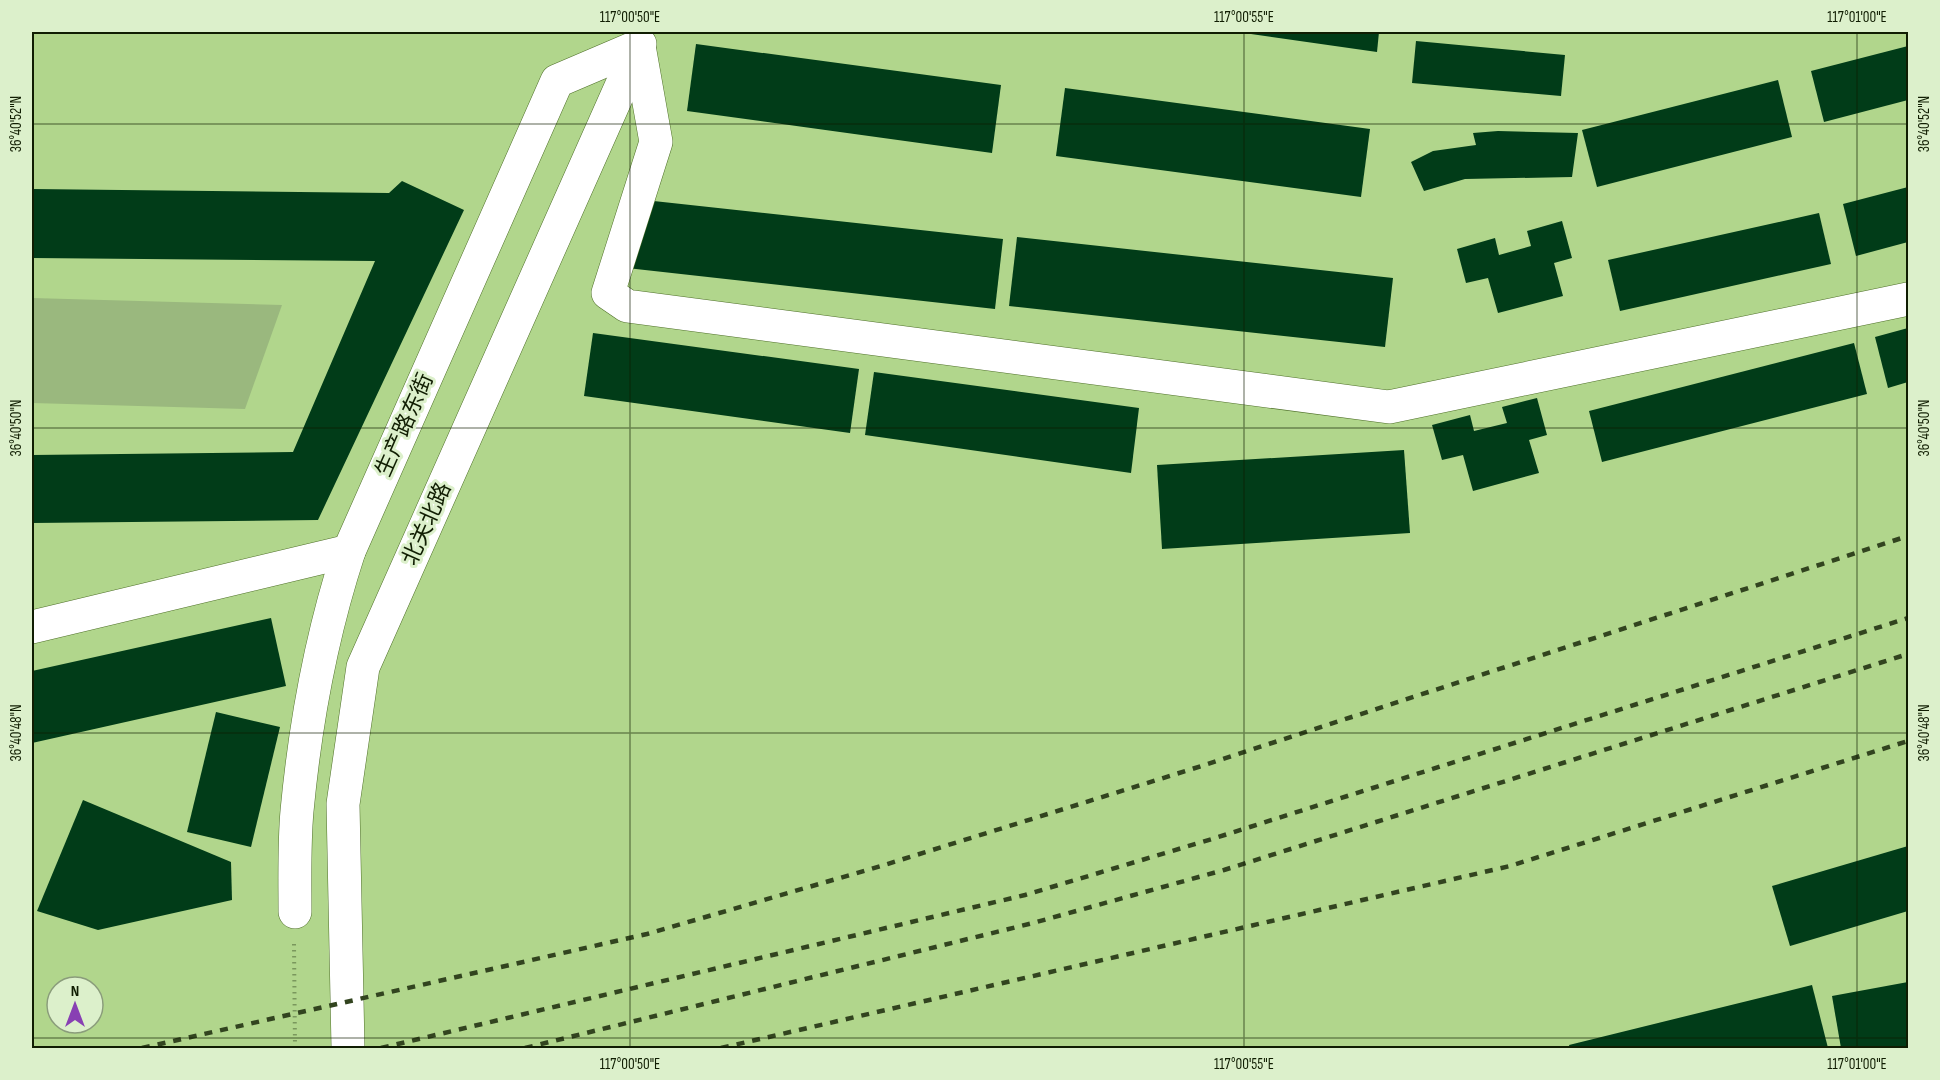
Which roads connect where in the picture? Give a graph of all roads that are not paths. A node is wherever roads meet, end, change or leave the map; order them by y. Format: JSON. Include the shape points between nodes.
{"nodes":[{"id":1,"x":642,"y":39,"type":"edge"},
{"id":2,"x":1908,"y":299,"type":"edge"},
{"id":3,"x":349,"y":551,"type":"junction"},
{"id":4,"x":32,"y":627,"type":"edge"},
{"id":5,"x":295,"y":912,"type":"road end"},
{"id":6,"x":348,"y":1048,"type":"edge"}],
"edges":[{"from":1,"to":2,"type":"street","via":[[656,142],[608,293],[627,306],[1389,407]]},
{"from":1,"to":3,"type":"street","name":"生产路东街","via":[[557,81]]},
{"from":1,"to":6,"type":"street","name":"北关北路","via":[[363,667],[343,804]]},
{"from":3,"to":4,"type":"street"},
{"from":3,"to":5,"type":"street","name":"生产路东街","via":[[333,602],[308,734],[297,812]]}]}
